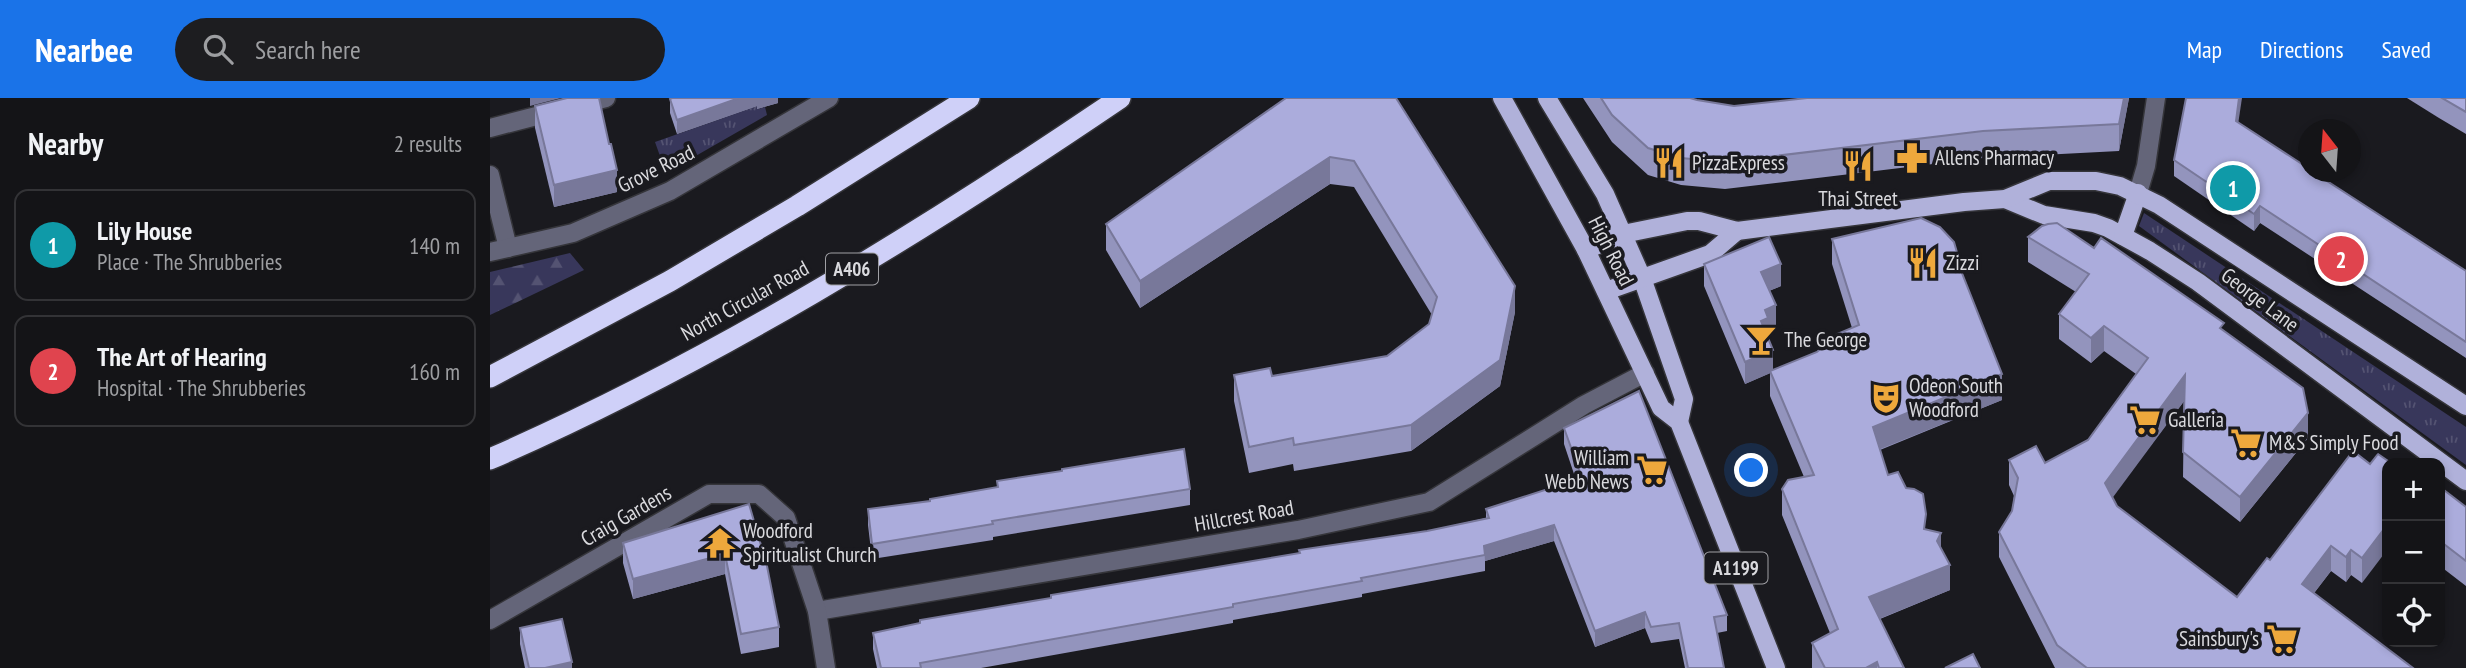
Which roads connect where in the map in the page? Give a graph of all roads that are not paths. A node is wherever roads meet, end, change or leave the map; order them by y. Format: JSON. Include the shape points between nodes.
{"nodes":[{"id":1,"x":606,"y":98,"type":"edge"},
{"id":2,"x":829,"y":98,"type":"edge"},
{"id":3,"x":970,"y":98,"type":"edge"},
{"id":4,"x":1120,"y":98,"type":"edge"},
{"id":5,"x":1502,"y":98,"type":"edge"},
{"id":6,"x":1547,"y":98,"type":"edge"},
{"id":7,"x":2156,"y":98,"type":"edge"},
{"id":8,"x":490,"y":128,"type":"edge"},
{"id":9,"x":490,"y":175,"type":"edge"},
{"id":10,"x":2138,"y":194,"type":"junction"},
{"id":11,"x":2005,"y":199,"type":"junction"},
{"id":12,"x":1737,"y":231,"type":"junction"},
{"id":13,"x":1623,"y":234,"type":"junction"},
{"id":14,"x":2123,"y":236,"type":"junction"},
{"id":15,"x":508,"y":248,"type":"junction"},
{"id":16,"x":1586,"y":250,"type":"junction"},
{"id":17,"x":490,"y":252,"type":"edge"},
{"id":18,"x":1642,"y":278,"type":"junction"},
{"id":19,"x":1606,"y":291,"type":"junction"},
{"id":20,"x":535,"y":352,"type":"junction"},
{"id":21,"x":490,"y":369,"type":"edge"},
{"id":22,"x":1645,"y":373,"type":"junction"},
{"id":23,"x":490,"y":377,"type":"edge"},
{"id":24,"x":2466,"y":406,"type":"edge"},
{"id":25,"x":575,"y":422,"type":"junction"},
{"id":26,"x":1679,"y":422,"type":"junction"},
{"id":27,"x":490,"y":459,"type":"edge"},
{"id":28,"x":490,"y":470,"type":"edge"},
{"id":29,"x":2466,"y":481,"type":"edge"},
{"id":30,"x":817,"y":611,"type":"junction"},
{"id":31,"x":490,"y":620,"type":"edge"},
{"id":32,"x":827,"y":668,"type":"edge"},
{"id":33,"x":1776,"y":668,"type":"edge"}],
"edges":[{"from":1,"to":8,"type":"street"},
{"from":2,"to":15,"type":"street","name":"Grove Road","via":[[670,191],[573,233]]},
{"from":3,"to":20,"type":"highway","via":[[681,274]]},
{"from":4,"to":25,"type":"highway","name":"North Circular Road","number":"A406","via":[[872,258]]},
{"from":5,"to":16,"type":"main road","name":"High Road","number":"A1199"},
{"from":6,"to":13,"type":"main road","name":"High Road","number":"A1199","via":[[1605,194]]},
{"from":7,"to":10,"type":"street"},
{"from":9,"to":15,"type":"street"},
{"from":10,"to":11,"type":"main road","name":"George Lane","via":[[2096,181],[2049,181]]},
{"from":10,"to":14,"type":"main road"},
{"from":10,"to":24,"type":"main road","name":"George Lane"},
{"from":11,"to":12,"type":"main road","name":"George Lane"},
{"from":11,"to":14,"type":"main road","name":"George Lane","via":[[2044,215],[2094,223]]},
{"from":12,"to":13,"type":"main road","name":"George Lane","via":[[1686,221]]},
{"from":12,"to":18,"type":"main road","via":[[1710,254]]},
{"from":13,"to":16,"type":"main road","name":"George Lane"},
{"from":13,"to":18,"type":"main road","name":"High Road","number":"A1199"},
{"from":14,"to":29,"type":"main road","name":"George Lane","via":[[2197,282]]},
{"from":15,"to":17,"type":"street","name":"Grove Road"},
{"from":16,"to":19,"type":"main road","name":"High Road","number":"A1199"},
{"from":18,"to":19,"type":"main road"},
{"from":18,"to":26,"type":"main road","name":"High Road","number":"A1199","via":[[1684,399]]},
{"from":19,"to":22,"type":"main road","name":"High Road","number":"A1199"},
{"from":20,"to":21,"type":"highway"},
{"from":20,"to":23,"type":"highway"},
{"from":22,"to":26,"type":"main road","name":"High Road","number":"A1199","via":[[1661,408]]},
{"from":22,"to":30,"type":"street","name":"Hillcrest Road","via":[[1584,405],[1429,502],[1298,530]]},
{"from":25,"to":27,"type":"highway","name":"North Circular Road","number":"A406"},
{"from":25,"to":28,"type":"highway","number":"A406"},
{"from":26,"to":33,"type":"main road","name":"High Road","number":"A1199"},
{"from":30,"to":31,"type":"street","name":"Craig Gardens","via":[[786,518],[759,494],[709,494]]},
{"from":30,"to":32,"type":"street"}]}
